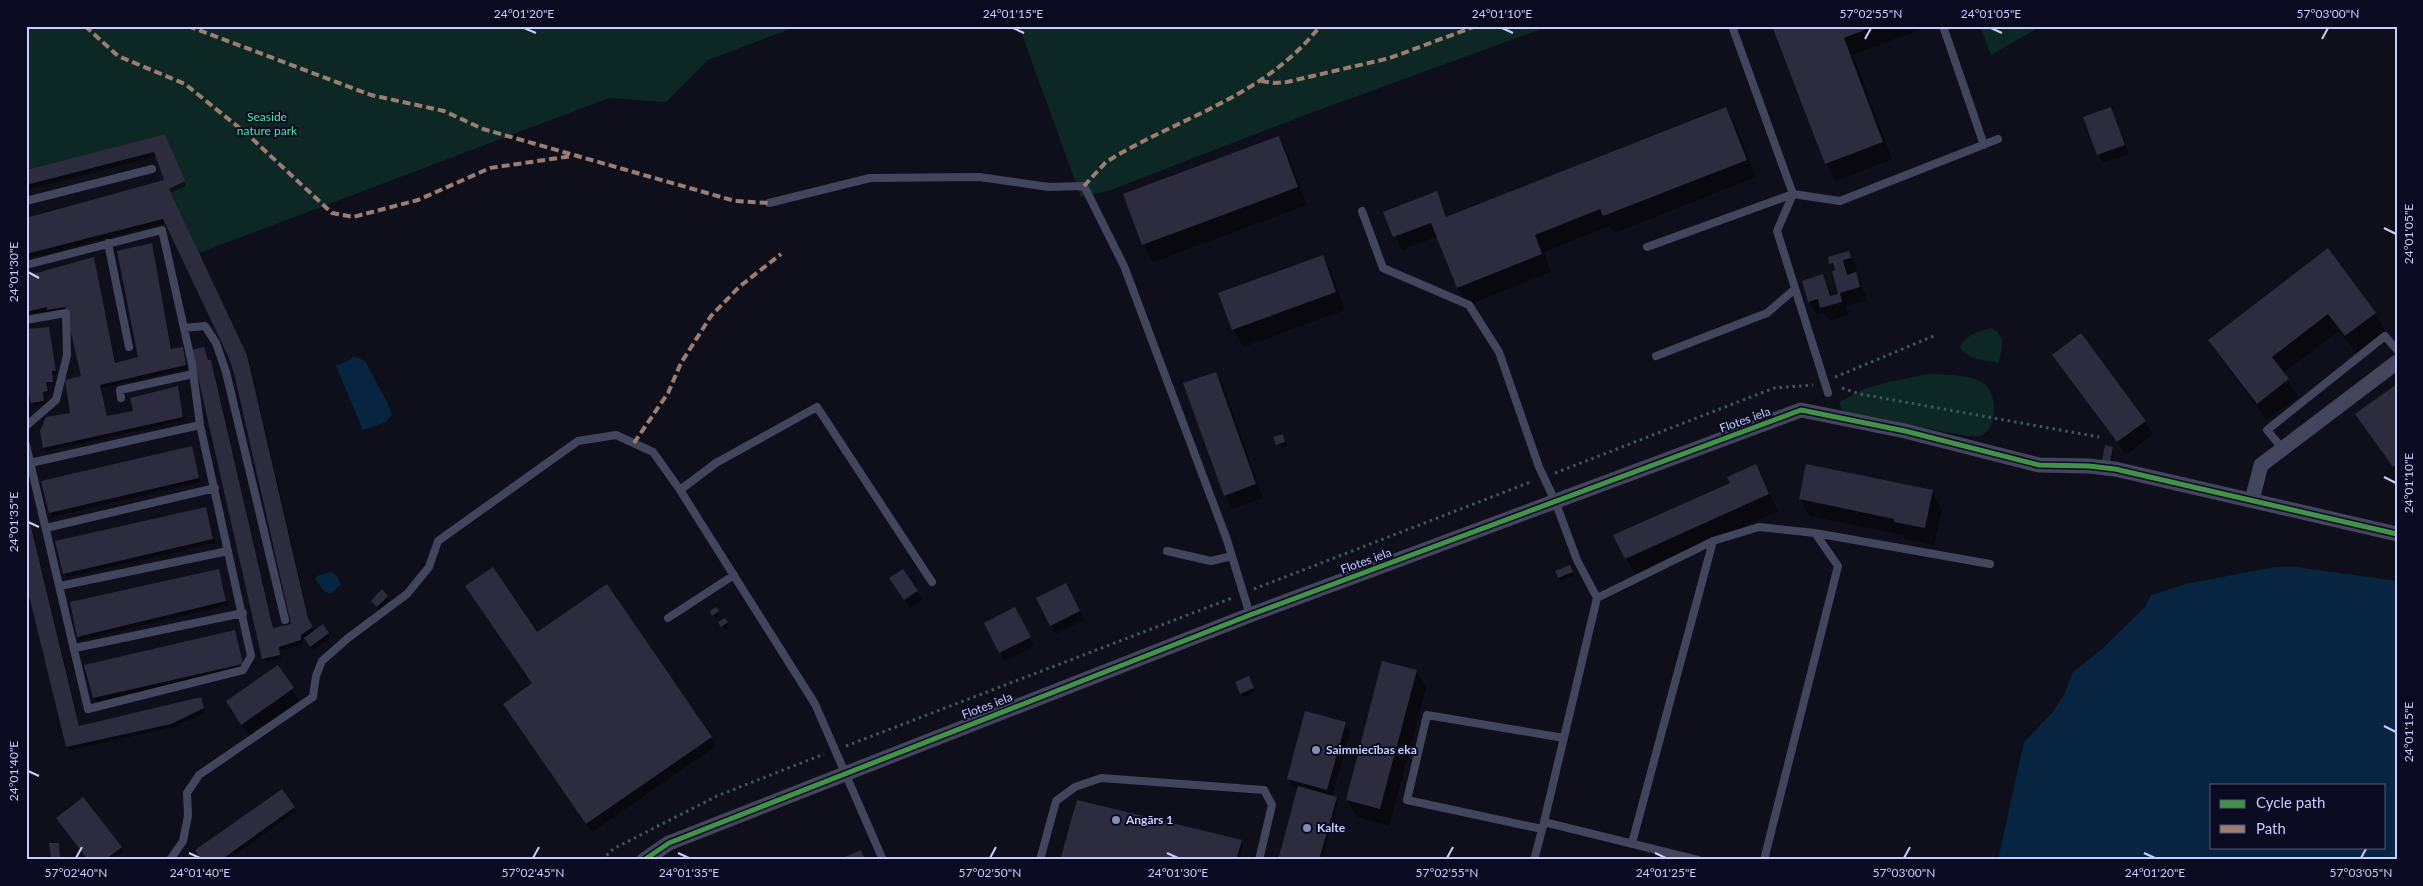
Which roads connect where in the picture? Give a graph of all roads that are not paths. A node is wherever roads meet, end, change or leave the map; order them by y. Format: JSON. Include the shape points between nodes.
{"nodes":[{"id":1,"x":1732,"y":26,"type":"edge"},
{"id":2,"x":1943,"y":26,"type":"edge"},
{"id":3,"x":1998,"y":139,"type":"dead end"},
{"id":4,"x":1984,"y":145,"type":"junction"},
{"id":5,"x":152,"y":169,"type":"dead end"},
{"id":6,"x":1793,"y":194,"type":"junction"},
{"id":7,"x":26,"y":201,"type":"edge"},
{"id":8,"x":769,"y":203,"type":"dead end"},
{"id":9,"x":1362,"y":211,"type":"dead end"},
{"id":10,"x":108,"y":243,"type":"junction"},
{"id":11,"x":1647,"y":247,"type":"dead end"},
{"id":12,"x":26,"y":265,"type":"edge"},
{"id":13,"x":1795,"y":289,"type":"junction"},
{"id":14,"x":26,"y":320,"type":"edge"},
{"id":15,"x":184,"y":328,"type":"junction"},
{"id":16,"x":129,"y":347,"type":"dead end"},
{"id":17,"x":2397,"y":350,"type":"edge"},
{"id":18,"x":1656,"y":356,"type":"dead end"},
{"id":19,"x":2397,"y":362,"type":"edge"},
{"id":20,"x":193,"y":374,"type":"junction"},
{"id":21,"x":1828,"y":393,"type":"dead end"},
{"id":22,"x":121,"y":398,"type":"dead end"},
{"id":23,"x":200,"y":425,"type":"junction"},
{"id":24,"x":26,"y":426,"type":"edge"},
{"id":25,"x":26,"y":445,"type":"edge"},
{"id":26,"x":2282,"y":448,"type":"junction"},
{"id":27,"x":30,"y":463,"type":"junction"},
{"id":28,"x":214,"y":488,"type":"junction"},
{"id":29,"x":680,"y":490,"type":"junction"},
{"id":30,"x":2252,"y":500,"type":"junction"},
{"id":31,"x":1555,"y":501,"type":"junction"},
{"id":32,"x":46,"y":528,"type":"junction"},
{"id":33,"x":1815,"y":533,"type":"junction"},
{"id":34,"x":2397,"y":534,"type":"edge"},
{"id":35,"x":1713,"y":541,"type":"junction"},
{"id":36,"x":228,"y":551,"type":"junction"},
{"id":37,"x":1167,"y":551,"type":"dead end"},
{"id":38,"x":1232,"y":556,"type":"junction"},
{"id":39,"x":1990,"y":564,"type":"dead end"},
{"id":40,"x":734,"y":575,"type":"junction"},
{"id":41,"x":932,"y":582,"type":"dead end"},
{"id":42,"x":60,"y":586,"type":"junction"},
{"id":43,"x":1598,"y":598,"type":"junction"},
{"id":44,"x":243,"y":613,"type":"junction"},
{"id":45,"x":1250,"y":615,"type":"junction"},
{"id":46,"x":668,"y":618,"type":"dead end"},
{"id":47,"x":285,"y":620,"type":"dead end"},
{"id":48,"x":75,"y":648,"type":"junction"},
{"id":49,"x":1564,"y":738,"type":"junction"},
{"id":50,"x":845,"y":772,"type":"junction"},
{"id":51,"x":1543,"y":825,"type":"junction"},
{"id":52,"x":1632,"y":843,"type":"junction"},
{"id":53,"x":170,"y":860,"type":"edge"},
{"id":54,"x":644,"y":860,"type":"edge"},
{"id":55,"x":883,"y":860,"type":"edge"},
{"id":56,"x":1040,"y":860,"type":"edge"},
{"id":57,"x":1259,"y":860,"type":"edge"},
{"id":58,"x":1534,"y":860,"type":"edge"},
{"id":59,"x":1698,"y":860,"type":"edge"},
{"id":60,"x":1764,"y":860,"type":"edge"}],
"edges":[{"from":1,"to":6,"type":"lane"},
{"from":2,"to":4,"type":"lane"},
{"from":3,"to":4,"type":"lane"},
{"from":4,"to":6,"type":"lane","via":[[1840,201]]},
{"from":5,"to":7,"type":"lane"},
{"from":6,"to":11,"type":"lane"},
{"from":6,"to":13,"type":"lane","via":[[1777,231]]},
{"from":8,"to":38,"type":"lane","via":[[870,178],[978,178],[1049,187],[1084,186],[1124,266]]},
{"from":9,"to":31,"type":"lane","via":[[1383,268],[1469,305],[1499,352]]},
{"from":10,"to":12,"type":"lane"},
{"from":10,"to":15,"type":"lane","via":[[162,230]]},
{"from":10,"to":16,"type":"lane"},
{"from":13,"to":18,"type":"lane","via":[[1768,313]]},
{"from":13,"to":21,"type":"lane"},
{"from":14,"to":24,"type":"lane","via":[[66,313],[67,355],[56,400]]},
{"from":15,"to":20,"type":"lane"},
{"from":15,"to":47,"type":"lane","via":[[205,326],[216,343],[226,372]]},
{"from":17,"to":26,"type":"lane","via":[[2385,336],[2267,430]]},
{"from":19,"to":26,"type":"street"},
{"from":20,"to":22,"type":"lane","via":[[120,390]]},
{"from":20,"to":23,"type":"lane"},
{"from":23,"to":27,"type":"lane"},
{"from":23,"to":28,"type":"lane"},
{"from":25,"to":27,"type":"lane"},
{"from":26,"to":30,"type":"street","via":[[2261,465]]},
{"from":27,"to":32,"type":"lane"},
{"from":28,"to":32,"type":"lane"},
{"from":28,"to":36,"type":"lane"},
{"from":29,"to":40,"type":"lane"},
{"from":29,"to":41,"type":"lane","via":[[716,462],[817,407]]},
{"from":29,"to":53,"type":"lane","via":[[653,452],[616,435],[578,441],[438,541],[429,566],[407,594],[322,661],[313,697],[199,775],[187,793],[188,816],[183,841]]},
{"from":30,"to":31,"type":"street","name":"Flotes iela","via":[[2115,469],[2039,466],[1905,432],[1800,410]]},
{"from":30,"to":34,"type":"street","name":"Flotes iela"},
{"from":31,"to":43,"type":"lane","via":[[1577,560]]},
{"from":31,"to":45,"type":"street","name":"Flotes iela"},
{"from":32,"to":42,"type":"lane"},
{"from":33,"to":35,"type":"lane","via":[[1759,527]]},
{"from":33,"to":39,"type":"lane"},
{"from":33,"to":60,"type":"lane","via":[[1838,566]]},
{"from":35,"to":43,"type":"lane"},
{"from":35,"to":52,"type":"lane"},
{"from":36,"to":42,"type":"lane"},
{"from":36,"to":44,"type":"lane"},
{"from":37,"to":38,"type":"lane","via":[[1211,561]]},
{"from":38,"to":45,"type":"lane"},
{"from":40,"to":46,"type":"lane"},
{"from":40,"to":50,"type":"lane","via":[[816,704]]},
{"from":42,"to":48,"type":"lane"},
{"from":43,"to":49,"type":"lane"},
{"from":44,"to":48,"type":"lane"},
{"from":44,"to":48,"type":"lane","via":[[251,656],[242,670],[88,710]]},
{"from":45,"to":50,"type":"street","name":"Flotes iela"},
{"from":49,"to":51,"type":"lane"},
{"from":49,"to":51,"type":"lane","via":[[1427,715],[1422,734],[1407,800]]},
{"from":50,"to":54,"type":"street","name":"Flotes iela","via":[[669,843]]},
{"from":50,"to":55,"type":"lane"},
{"from":51,"to":52,"type":"lane"},
{"from":51,"to":58,"type":"lane"},
{"from":52,"to":59,"type":"lane"},
{"from":56,"to":57,"type":"lane","via":[[1056,801],[1075,787],[1101,778],[1264,790],[1272,804]]}]}
